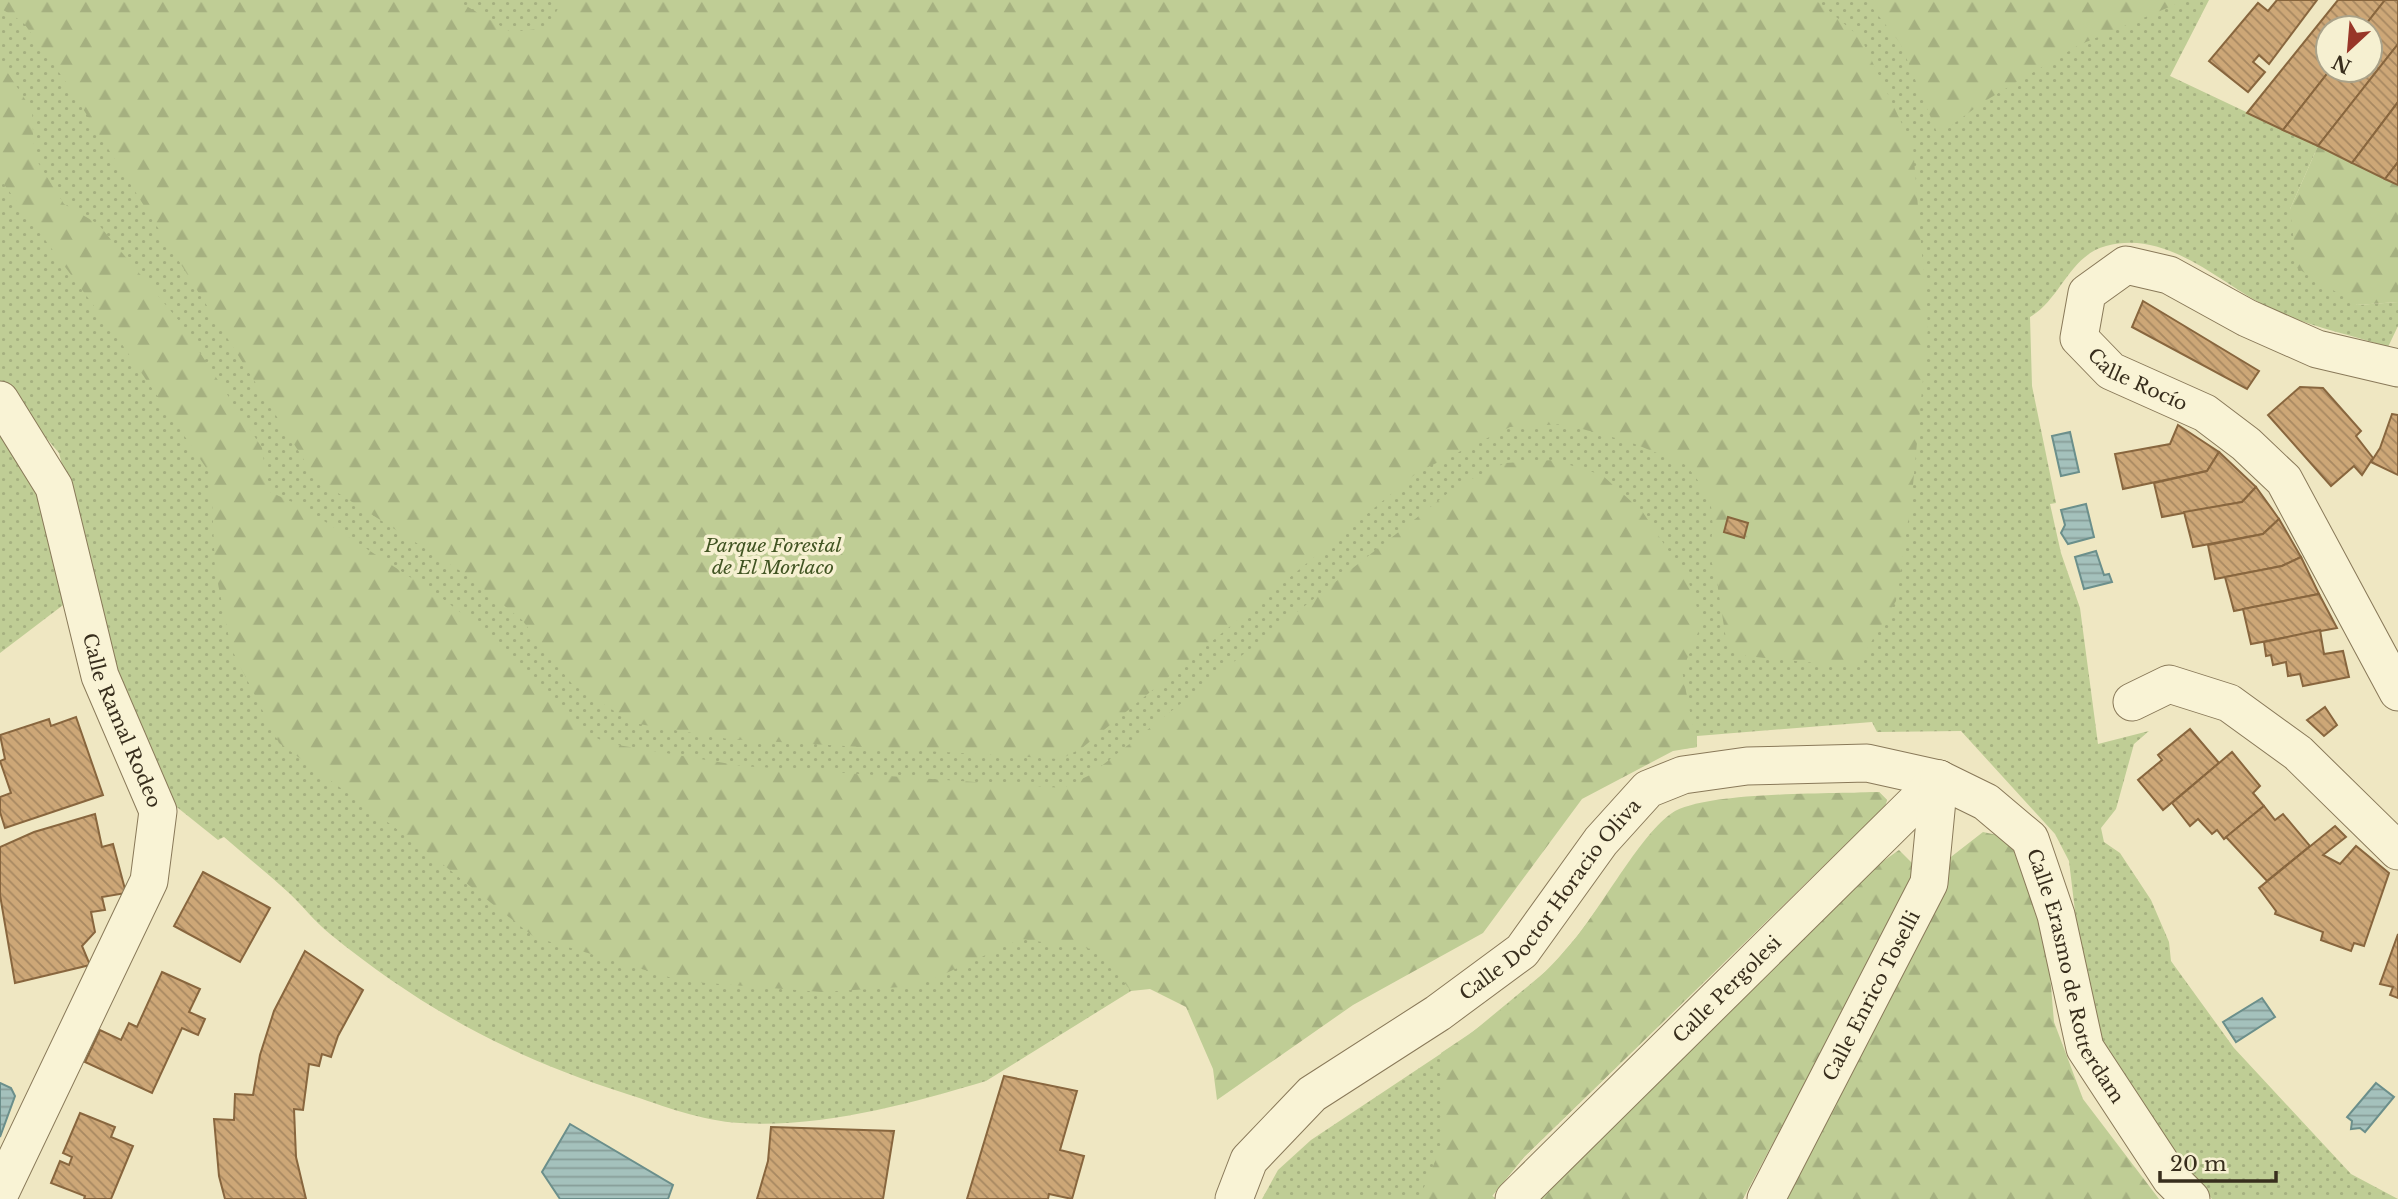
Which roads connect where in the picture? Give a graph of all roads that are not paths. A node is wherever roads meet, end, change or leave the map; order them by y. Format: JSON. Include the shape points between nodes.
{"nodes":[{"id":1,"x":2398,"y":368,"type":"edge"},
{"id":2,"x":0,"y":400,"type":"edge"},
{"id":3,"x":2398,"y":692,"type":"edge"},
{"id":4,"x":2132,"y":702,"type":"dead end"},
{"id":5,"x":1939,"y":779,"type":"junction"},
{"id":6,"x":2398,"y":851,"type":"edge"},
{"id":7,"x":0,"y":1193,"type":"edge"},
{"id":8,"x":1234,"y":1199,"type":"edge"},
{"id":9,"x":1514,"y":1199,"type":"edge"},
{"id":10,"x":1766,"y":1199,"type":"edge"},
{"id":11,"x":2191,"y":1199,"type":"edge"}],
"edges":[{"from":1,"to":3,"type":"street","name":"Calle Rocío","via":[[2317,349],[2247,318],[2169,275],[2126,265],[2087,293],[2079,338],[2111,371],[2205,413],[2284,481]]},
{"from":2,"to":7,"type":"street","name":"Calle Ramal Rodeo","via":[[54,487],[100,676],[158,811],[149,881]]},
{"from":4,"to":6,"type":"street","via":[[2169,684],[2229,703],[2298,752]]},
{"from":5,"to":8,"type":"street","name":"Calle Doctor Horacio Oliva","via":[[1867,763],[1747,766],[1683,775],[1648,789],[1601,841],[1522,951],[1438,1013],[1312,1094],[1249,1160]]},
{"from":5,"to":9,"type":"street","name":"Calle Pergolesi"},
{"from":5,"to":10,"type":"street","name":"Calle Enrico Toselli","via":[[1929,883]]},
{"from":5,"to":11,"type":"street","name":"Calle Erasmo de Rotterdam","via":[[1986,802],[2030,839],[2056,915],[2085,1048],[2171,1178]]}]}
